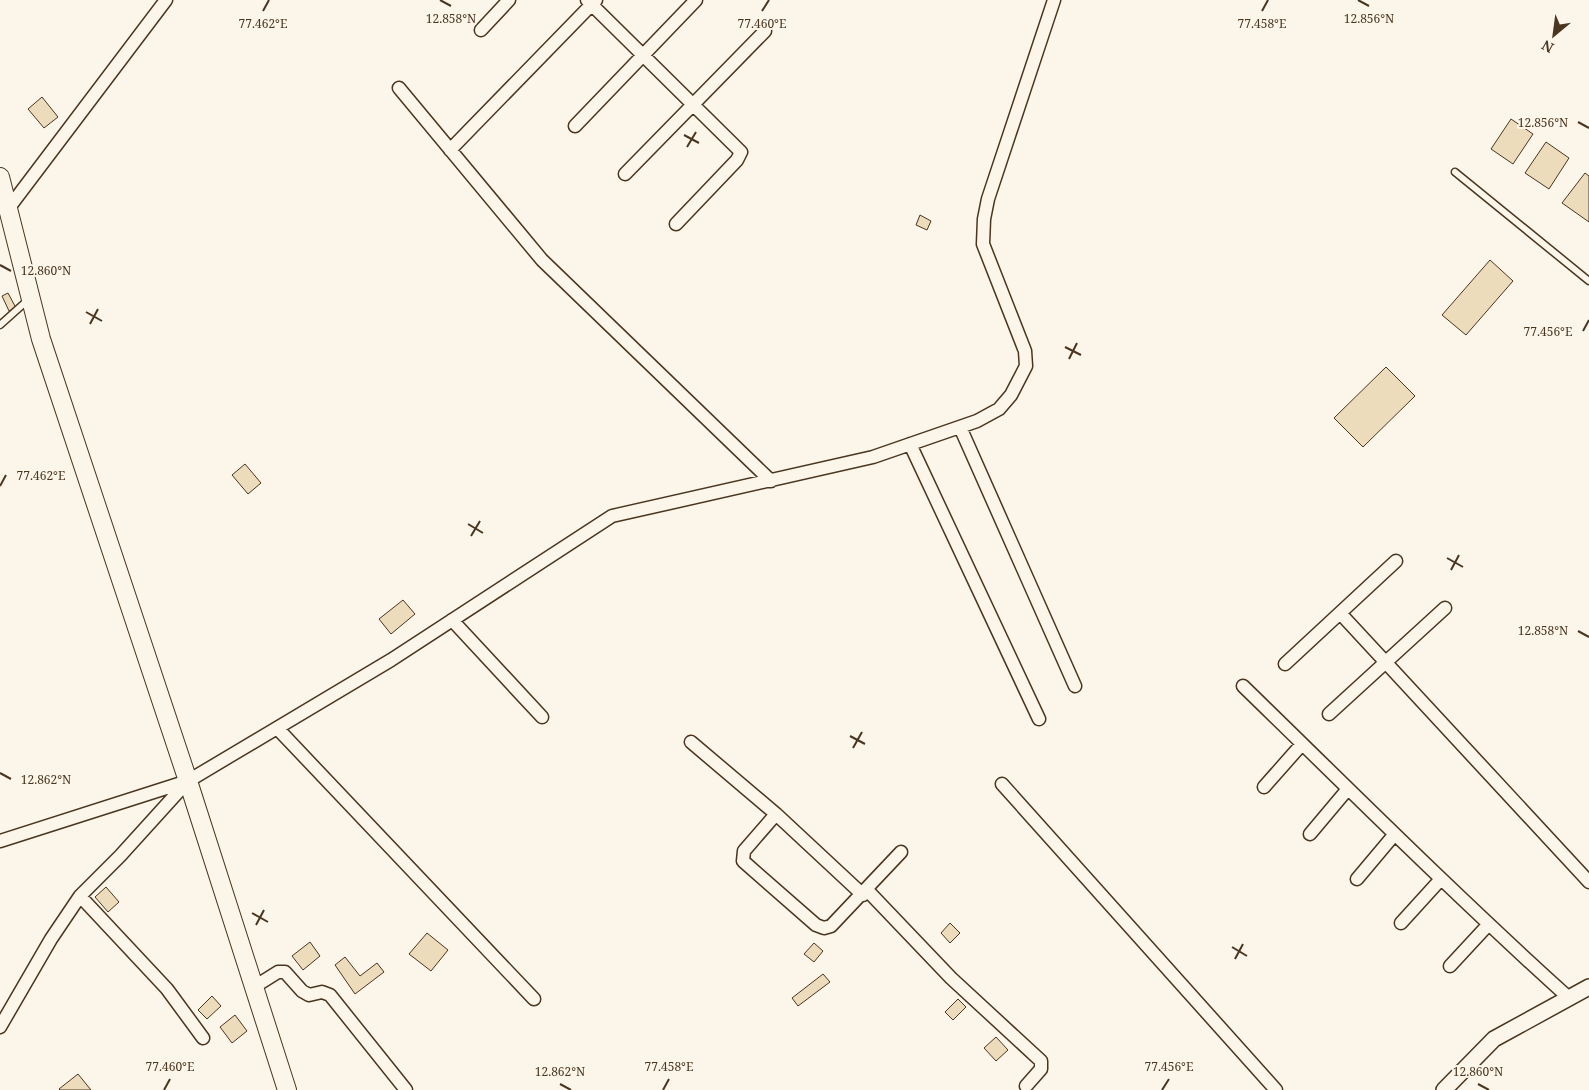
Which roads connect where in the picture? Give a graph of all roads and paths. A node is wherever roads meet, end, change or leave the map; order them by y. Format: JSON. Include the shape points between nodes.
{"nodes":[{"id":1,"x":166,"y":0,"type":"edge"},
{"id":2,"x":509,"y":0,"type":"edge"},
{"id":3,"x":696,"y":0,"type":"edge"},
{"id":4,"x":1054,"y":0,"type":"edge"},
{"id":5,"x":592,"y":1,"type":"edge"},
{"id":6,"x":481,"y":30,"type":"dead end"},
{"id":7,"x":764,"y":31,"type":"dead end"},
{"id":8,"x":644,"y":55,"type":"junction"},
{"id":9,"x":398,"y":88,"type":"dead end"},
{"id":10,"x":694,"y":103,"type":"junction"},
{"id":11,"x":575,"y":126,"type":"dead end"},
{"id":12,"x":450,"y":150,"type":"junction"},
{"id":13,"x":1455,"y":172,"type":"dead end"},
{"id":14,"x":625,"y":174,"type":"dead end"},
{"id":15,"x":0,"y":177,"type":"edge"},
{"id":16,"x":8,"y":209,"type":"junction"},
{"id":17,"x":676,"y":224,"type":"dead end"},
{"id":18,"x":1589,"y":281,"type":"edge"},
{"id":19,"x":31,"y":298,"type":"junction"},
{"id":20,"x":0,"y":324,"type":"edge"},
{"id":21,"x":960,"y":427,"type":"junction"},
{"id":22,"x":910,"y":444,"type":"junction"},
{"id":23,"x":771,"y":481,"type":"junction"},
{"id":24,"x":1396,"y":561,"type":"dead end"},
{"id":25,"x":1444,"y":608,"type":"dead end"},
{"id":26,"x":1340,"y":613,"type":"junction"},
{"id":27,"x":452,"y":620,"type":"junction"},
{"id":28,"x":1386,"y":662,"type":"junction"},
{"id":29,"x":1285,"y":664,"type":"dead end"},
{"id":30,"x":1075,"y":686,"type":"dead end"},
{"id":31,"x":1243,"y":686,"type":"dead end"},
{"id":32,"x":1329,"y":714,"type":"dead end"},
{"id":33,"x":542,"y":717,"type":"dead end"},
{"id":34,"x":1039,"y":719,"type":"dead end"},
{"id":35,"x":277,"y":728,"type":"junction"},
{"id":36,"x":691,"y":742,"type":"dead end"},
{"id":37,"x":1302,"y":744,"type":"junction"},
{"id":38,"x":188,"y":781,"type":"junction"},
{"id":39,"x":1002,"y":784,"type":"dead end"},
{"id":40,"x":1264,"y":787,"type":"dead end"},
{"id":41,"x":1347,"y":790,"type":"junction"},
{"id":42,"x":776,"y":814,"type":"junction"},
{"id":43,"x":1310,"y":834,"type":"dead end"},
{"id":44,"x":1394,"y":835,"type":"junction"},
{"id":45,"x":0,"y":841,"type":"edge"},
{"id":46,"x":901,"y":852,"type":"dead end"},
{"id":47,"x":1357,"y":879,"type":"dead end"},
{"id":48,"x":1441,"y":879,"type":"junction"},
{"id":49,"x":1589,"y":882,"type":"edge"},
{"id":50,"x":865,"y":892,"type":"junction"},
{"id":51,"x":80,"y":896,"type":"junction"},
{"id":52,"x":1401,"y":923,"type":"dead end"},
{"id":53,"x":1488,"y":925,"type":"junction"},
{"id":54,"x":1450,"y":966,"type":"dead end"},
{"id":55,"x":254,"y":987,"type":"junction"},
{"id":56,"x":1589,"y":987,"type":"edge"},
{"id":57,"x":1569,"y":998,"type":"junction"},
{"id":58,"x":534,"y":999,"type":"dead end"},
{"id":59,"x":1,"y":1022,"type":"edge"},
{"id":60,"x":203,"y":1038,"type":"dead end"},
{"id":61,"x":1026,"y":1089,"type":"edge"},
{"id":62,"x":1447,"y":1089,"type":"edge"},
{"id":63,"x":287,"y":1090,"type":"edge"},
{"id":64,"x":406,"y":1090,"type":"edge"},
{"id":65,"x":1276,"y":1090,"type":"edge"}],
"edges":[{"from":1,"to":16,"type":"street"},
{"from":2,"to":6,"type":"street"},
{"from":3,"to":8,"type":"street"},
{"from":4,"to":21,"type":"street","via":[[988,199],[982,244],[1025,351],[1026,366],[1012,394],[999,409]]},
{"from":5,"to":8,"type":"street"},
{"from":5,"to":12,"type":"street"},
{"from":7,"to":10,"type":"street"},
{"from":8,"to":10,"type":"street"},
{"from":8,"to":11,"type":"street"},
{"from":9,"to":12,"type":"street"},
{"from":10,"to":14,"type":"street"},
{"from":10,"to":17,"type":"street","via":[[741,152]]},
{"from":12,"to":23,"type":"street","via":[[542,260]]},
{"from":13,"to":18,"type":"lane"},
{"from":15,"to":16,"type":"main road"},
{"from":16,"to":19,"type":"main road"},
{"from":19,"to":20,"type":"lane"},
{"from":19,"to":38,"type":"main road","via":[[41,339]]},
{"from":21,"to":22,"type":"street"},
{"from":21,"to":30,"type":"street"},
{"from":22,"to":23,"type":"street","via":[[873,457]]},
{"from":22,"to":34,"type":"street"},
{"from":23,"to":27,"type":"street","via":[[612,516]]},
{"from":24,"to":26,"type":"street"},
{"from":25,"to":28,"type":"street"},
{"from":26,"to":28,"type":"street"},
{"from":26,"to":29,"type":"street"},
{"from":27,"to":33,"type":"street"},
{"from":27,"to":35,"type":"street","via":[[392,660]]},
{"from":28,"to":32,"type":"street"},
{"from":28,"to":49,"type":"street"},
{"from":31,"to":37,"type":"street"},
{"from":35,"to":38,"type":"street"},
{"from":35,"to":58,"type":"street"},
{"from":36,"to":42,"type":"street"},
{"from":37,"to":40,"type":"street"},
{"from":37,"to":41,"type":"street"},
{"from":38,"to":45,"type":"street"},
{"from":38,"to":51,"type":"street"},
{"from":38,"to":55,"type":"main road"},
{"from":39,"to":65,"type":"street"},
{"from":41,"to":43,"type":"street"},
{"from":41,"to":44,"type":"street"},
{"from":42,"to":50,"type":"street"},
{"from":42,"to":50,"type":"street","via":[[744,851],[743,861],[824,928],[831,926]]},
{"from":44,"to":47,"type":"street"},
{"from":44,"to":48,"type":"street"},
{"from":46,"to":50,"type":"street"},
{"from":48,"to":52,"type":"street"},
{"from":48,"to":53,"type":"street"},
{"from":50,"to":61,"type":"street","via":[[1041,1061],[1041,1069]]},
{"from":51,"to":59,"type":"street"},
{"from":51,"to":60,"type":"street","via":[[167,989]]},
{"from":53,"to":54,"type":"street"},
{"from":53,"to":57,"type":"street"},
{"from":55,"to":63,"type":"main road"},
{"from":55,"to":64,"type":"street","via":[[278,972],[285,972],[309,995],[322,992],[330,996]]},
{"from":56,"to":57,"type":"street"},
{"from":57,"to":62,"type":"street","via":[[1494,1039]]}]}
